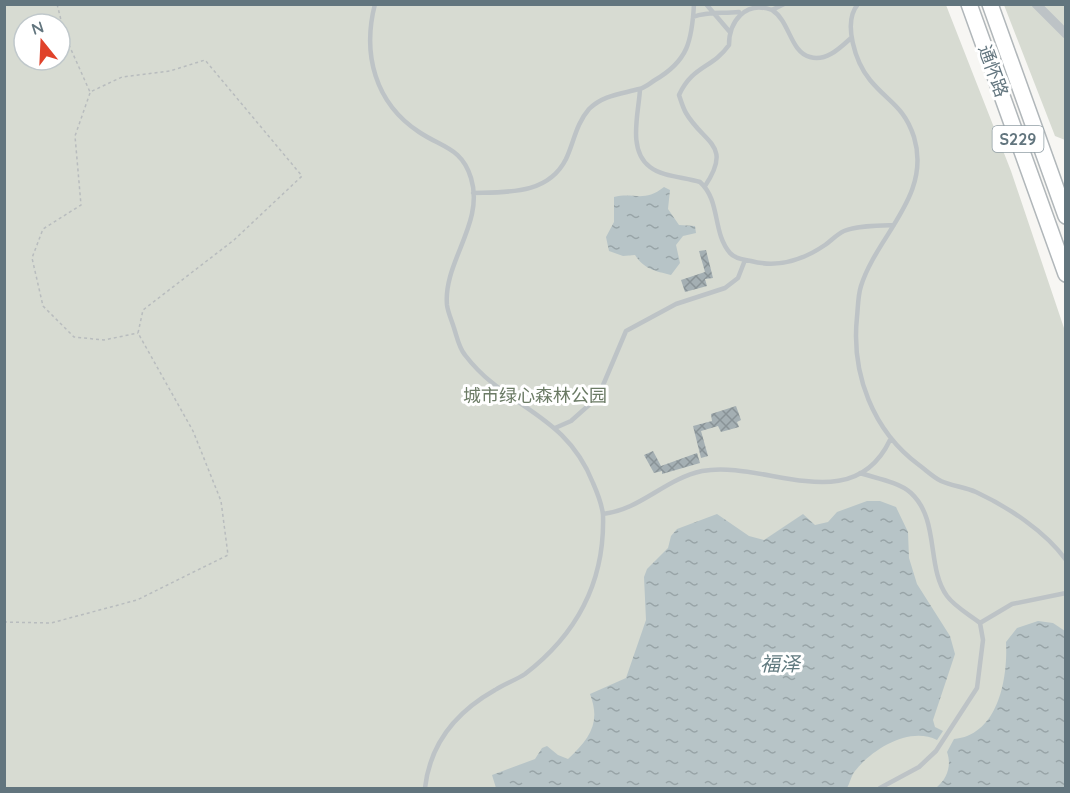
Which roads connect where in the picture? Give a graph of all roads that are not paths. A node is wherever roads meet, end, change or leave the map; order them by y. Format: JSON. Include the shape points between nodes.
{"nodes":[{"id":1,"x":375,"y":4,"type":"edge"},
{"id":2,"x":694,"y":4,"type":"edge"},
{"id":3,"x":706,"y":4,"type":"edge"},
{"id":4,"x":783,"y":4,"type":"edge"},
{"id":5,"x":858,"y":4,"type":"edge"},
{"id":6,"x":969,"y":4,"type":"edge"},
{"id":7,"x":990,"y":4,"type":"edge"},
{"id":8,"x":1036,"y":4,"type":"edge"},
{"id":9,"x":772,"y":10,"type":"junction"},
{"id":10,"x":713,"y":12,"type":"junction"},
{"id":11,"x":739,"y":12,"type":"junction"},
{"id":12,"x":693,"y":17,"type":"junction"},
{"id":13,"x":729,"y":31,"type":"junction"},
{"id":14,"x":1065,"y":34,"type":"edge"},
{"id":15,"x":851,"y":38,"type":"junction"},
{"id":16,"x":640,"y":89,"type":"junction"},
{"id":17,"x":705,"y":186,"type":"junction"},
{"id":18,"x":473,"y":193,"type":"junction"},
{"id":19,"x":1065,"y":216,"type":"edge"},
{"id":20,"x":894,"y":225,"type":"junction"},
{"id":21,"x":745,"y":260,"type":"junction"},
{"id":22,"x":1065,"y":274,"type":"edge"},
{"id":23,"x":555,"y":428,"type":"junction"},
{"id":24,"x":890,"y":440,"type":"junction"},
{"id":25,"x":860,"y":473,"type":"junction"},
{"id":26,"x":603,"y":514,"type":"junction"},
{"id":27,"x":1065,"y":560,"type":"edge"},
{"id":28,"x":1065,"y":593,"type":"edge"},
{"id":29,"x":980,"y":622,"type":"junction"},
{"id":30,"x":425,"y":789,"type":"edge"},
{"id":31,"x":880,"y":789,"type":"edge"}],
"edges":[{"from":1,"to":18,"type":"lane","via":[[370,47],[378,87],[418,132],[465,160]]},
{"from":2,"to":12,"type":"lane"},
{"from":3,"to":10,"type":"lane"},
{"from":4,"to":9,"type":"lane"},
{"from":5,"to":15,"type":"lane","via":[[853,10]]},
{"from":6,"to":22,"type":"main road","name":"通怀路","number":"S229"},
{"from":7,"to":19,"type":"main road","name":"通怀路","number":"S229"},
{"from":8,"to":14,"type":"street"},
{"from":9,"to":11,"type":"lane","via":[[751,7]]},
{"from":9,"to":15,"type":"lane","via":[[782,19],[800,51],[810,57],[824,57]]},
{"from":10,"to":11,"type":"lane"},
{"from":10,"to":12,"type":"lane"},
{"from":10,"to":13,"type":"lane"},
{"from":11,"to":13,"type":"lane"},
{"from":12,"to":16,"type":"lane","via":[[688,49],[670,73]]},
{"from":13,"to":17,"type":"lane","via":[[729,45],[722,54],[687,78],[679,95],[686,113],[717,153],[716,169]]},
{"from":15,"to":20,"type":"lane","via":[[870,80],[905,116],[914,138],[917,170],[909,201]]},
{"from":16,"to":17,"type":"lane","via":[[636,137],[649,166]]},
{"from":16,"to":18,"type":"lane","via":[[621,91],[590,109],[566,158],[548,180],[519,192]]},
{"from":17,"to":21,"type":"lane","via":[[724,244],[732,256]]},
{"from":18,"to":23,"type":"lane","via":[[464,242],[448,285],[447,306],[460,346],[500,392],[531,408]]},
{"from":20,"to":21,"type":"lane","via":[[842,232],[815,251],[787,262],[766,266]]},
{"from":20,"to":24,"type":"lane","via":[[883,239],[861,286],[857,322],[864,390]]},
{"from":21,"to":23,"type":"lane","via":[[738,278],[724,288],[676,304],[626,331],[598,397],[572,421]]},
{"from":23,"to":26,"type":"lane","via":[[588,469]]},
{"from":24,"to":25,"type":"lane","via":[[884,454]]},
{"from":24,"to":27,"type":"lane","via":[[940,480],[1001,505]]},
{"from":25,"to":26,"type":"lane","via":[[826,483],[801,483],[751,472],[703,471],[660,488],[632,507]]},
{"from":25,"to":29,"type":"lane","via":[[911,492],[929,527],[937,572],[948,598]]},
{"from":26,"to":30,"type":"lane","via":[[595,582],[569,630],[524,675],[493,691],[458,720],[436,745]]},
{"from":28,"to":29,"type":"lane","via":[[1012,604]]},
{"from":29,"to":31,"type":"lane","via":[[983,640],[976,688],[936,751],[919,767]]}]}
